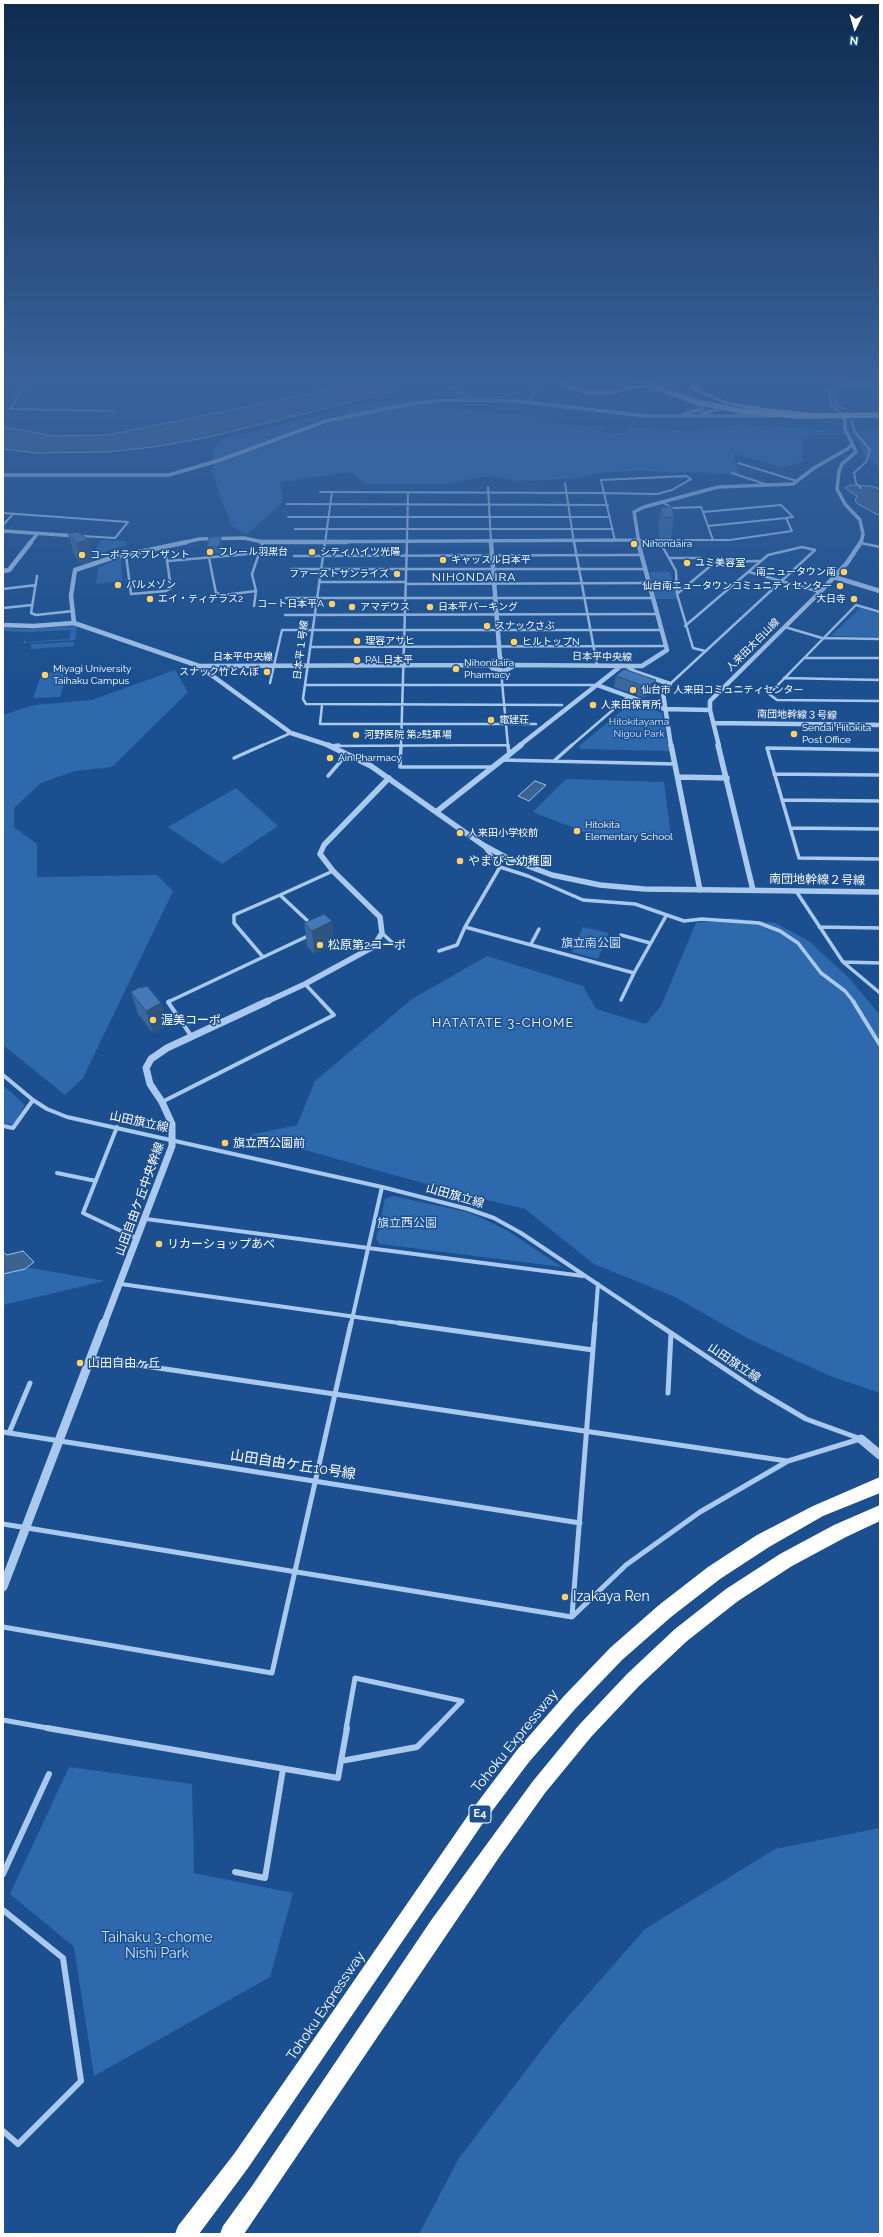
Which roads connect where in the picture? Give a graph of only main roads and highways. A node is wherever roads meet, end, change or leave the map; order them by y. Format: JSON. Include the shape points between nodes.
{"nodes":[{"id":1,"x":874,"y":1487,"type":"edge"},
{"id":2,"x":880,"y":1513,"type":"edge"},
{"id":3,"x":186,"y":2234,"type":"edge"},
{"id":4,"x":231,"y":2234,"type":"edge"}],
"edges":[{"from":1,"to":3,"type":"highway","name":"Tohoku Expressway","number":"E4","via":[[818,1511],[714,1573],[616,1654],[570,1702],[523,1756],[477,1817],[290,2092]]},
{"from":2,"to":4,"type":"highway","number":"E4","via":[[793,1556],[732,1595],[681,1635],[633,1680],[585,1731],[493,1849]]}]}
